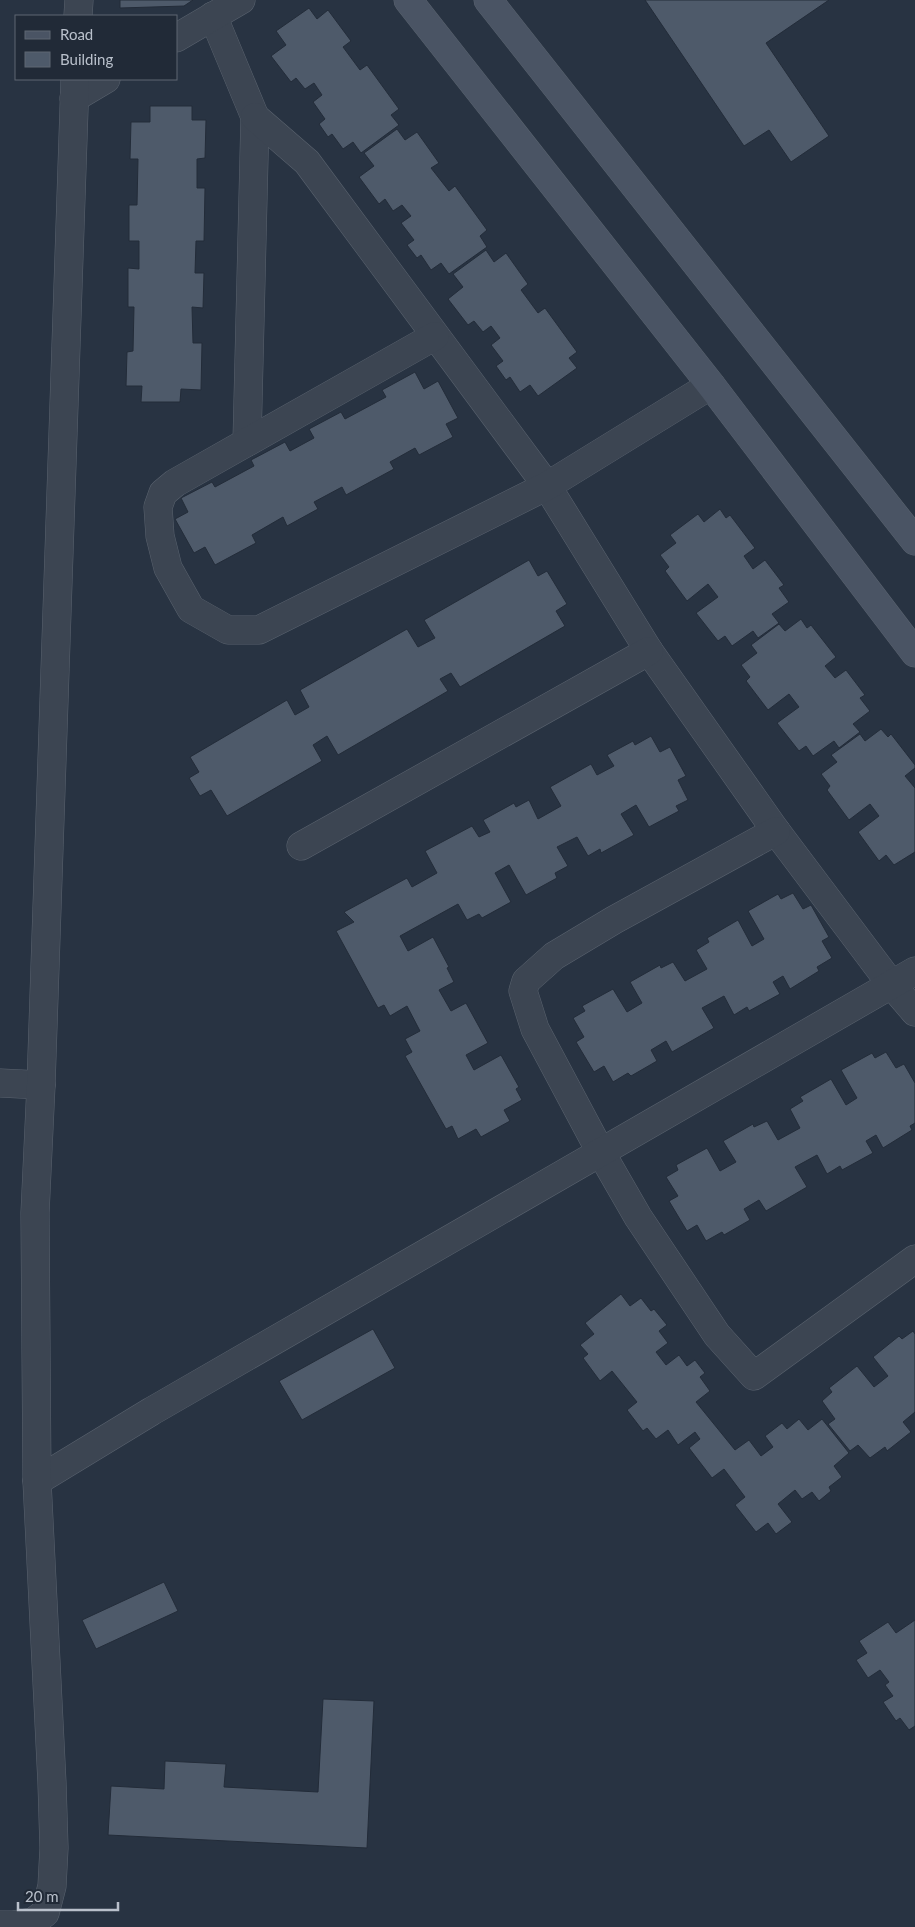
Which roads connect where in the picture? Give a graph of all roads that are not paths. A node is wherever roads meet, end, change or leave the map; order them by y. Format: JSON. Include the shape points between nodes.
{"nodes":[{"id":1,"x":79,"y":0,"type":"edge"},
{"id":2,"x":241,"y":0,"type":"edge"},
{"id":3,"x":408,"y":0,"type":"edge"},
{"id":4,"x":488,"y":0,"type":"edge"},
{"id":5,"x":78,"y":15,"type":"edge"},
{"id":6,"x":213,"y":16,"type":"junction"},
{"id":7,"x":178,"y":37,"type":"edge"},
{"id":8,"x":102,"y":80,"type":"edge"},
{"id":9,"x":74,"y":88,"type":"edge"},
{"id":10,"x":255,"y":117,"type":"junction"},
{"id":11,"x":435,"y":336,"type":"junction"},
{"id":12,"x":711,"y":385,"type":"junction"},
{"id":13,"x":247,"y":442,"type":"junction"},
{"id":14,"x":547,"y":486,"type":"junction"},
{"id":15,"x":915,"y":541,"type":"edge"},
{"id":16,"x":649,"y":651,"type":"junction"},
{"id":17,"x":915,"y":653,"type":"edge"},
{"id":18,"x":776,"y":831,"type":"junction"},
{"id":19,"x":301,"y":846,"type":"dead end"},
{"id":20,"x":915,"y":971,"type":"edge"},
{"id":21,"x":891,"y":984,"type":"junction"},
{"id":22,"x":915,"y":1012,"type":"edge"},
{"id":23,"x":0,"y":1083,"type":"edge"},
{"id":24,"x":41,"y":1085,"type":"junction"},
{"id":25,"x":600,"y":1152,"type":"junction"},
{"id":26,"x":915,"y":1259,"type":"edge"},
{"id":27,"x":37,"y":1480,"type":"junction"},
{"id":28,"x":40,"y":1922,"type":"edge"},
{"id":29,"x":0,"y":1925,"type":"edge"}],
"edges":[{"from":1,"to":5,"type":"street"},
{"from":2,"to":6,"type":"street"},
{"from":3,"to":12,"type":"main road"},
{"from":4,"to":15,"type":"main road"},
{"from":6,"to":7,"type":"street"},
{"from":6,"to":10,"type":"street"},
{"from":8,"to":9,"type":"street"},
{"from":9,"to":24,"type":"street"},
{"from":10,"to":11,"type":"street","via":[[307,162]]},
{"from":10,"to":13,"type":"street"},
{"from":11,"to":13,"type":"street"},
{"from":11,"to":14,"type":"street"},
{"from":12,"to":14,"type":"street"},
{"from":12,"to":17,"type":"main road"},
{"from":13,"to":14,"type":"street","via":[[175,483],[163,493],[158,507],[160,536],[168,568],[192,609],[228,630],[259,630]]},
{"from":14,"to":16,"type":"street"},
{"from":16,"to":18,"type":"street"},
{"from":16,"to":19,"type":"street"},
{"from":18,"to":21,"type":"street"},
{"from":18,"to":25,"type":"street","via":[[606,924],[554,956],[526,981],[523,991],[535,1029]]},
{"from":20,"to":21,"type":"street"},
{"from":21,"to":22,"type":"street"},
{"from":21,"to":25,"type":"street"},
{"from":23,"to":24,"type":"street"},
{"from":24,"to":27,"type":"street","via":[[35,1213]]},
{"from":25,"to":26,"type":"street","via":[[638,1217],[717,1335],[754,1376]]},
{"from":25,"to":27,"type":"street"},
{"from":27,"to":28,"type":"street","via":[[54,1848],[52,1886]]},
{"from":28,"to":29,"type":"street"}]}
